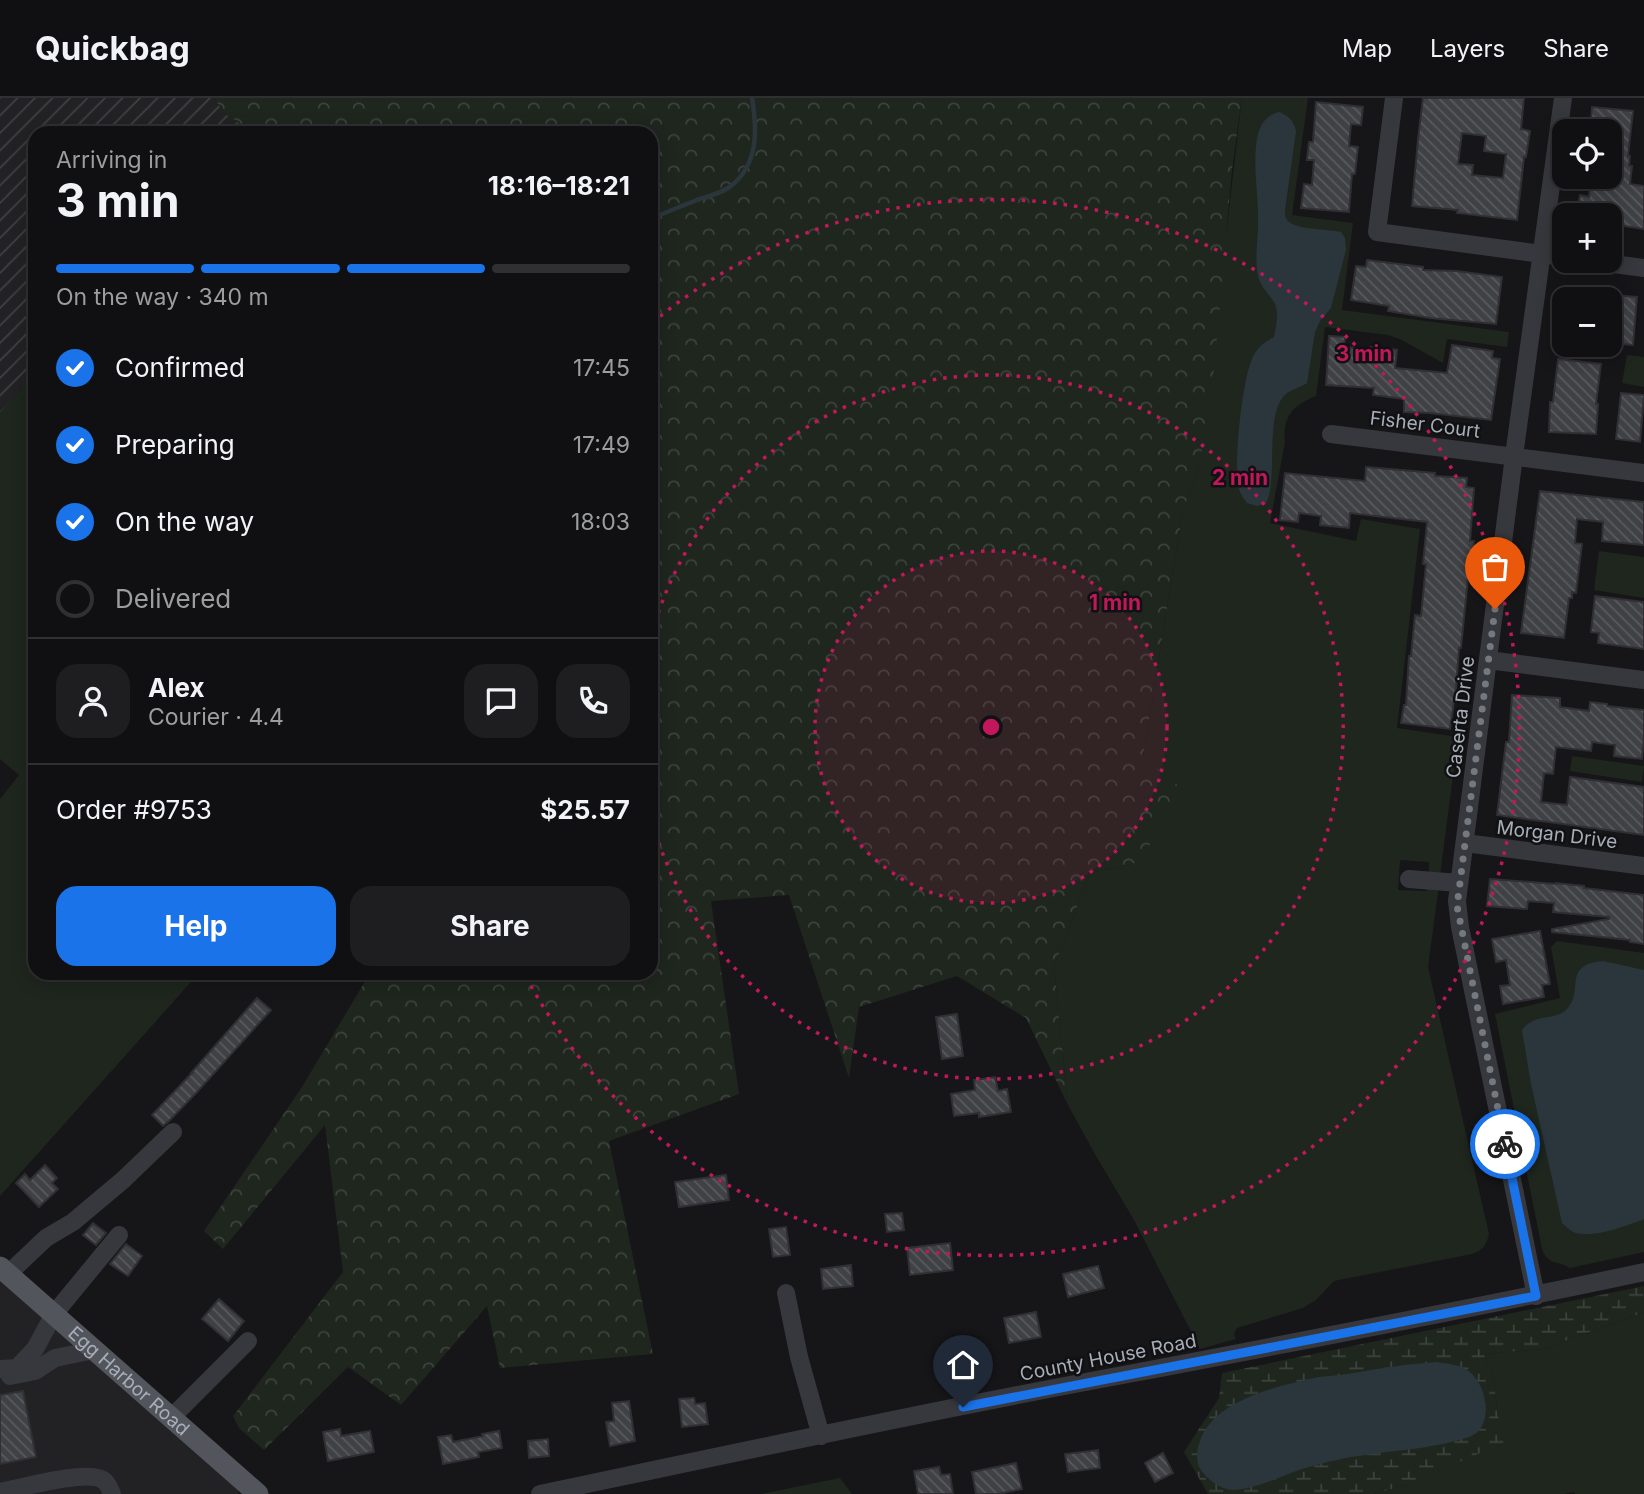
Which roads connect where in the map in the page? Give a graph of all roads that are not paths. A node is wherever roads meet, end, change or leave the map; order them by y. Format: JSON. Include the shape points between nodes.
{"nodes":[{"id":1,"x":1394,"y":98,"type":"edge"},
{"id":2,"x":1563,"y":98,"type":"edge"},
{"id":3,"x":1543,"y":254,"type":"junction"},
{"id":4,"x":1552,"y":255,"type":"edge"},
{"id":5,"x":1622,"y":265,"type":"edge"},
{"id":6,"x":1644,"y":268,"type":"edge"},
{"id":7,"x":1331,"y":434,"type":"dead end"},
{"id":8,"x":1514,"y":456,"type":"junction"},
{"id":9,"x":1644,"y":473,"type":"edge"},
{"id":10,"x":1488,"y":660,"type":"junction"},
{"id":11,"x":1644,"y":680,"type":"edge"},
{"id":12,"x":1465,"y":843,"type":"junction"},
{"id":13,"x":1644,"y":866,"type":"edge"},
{"id":14,"x":1409,"y":879,"type":"dead end"},
{"id":15,"x":1459,"y":883,"type":"junction"},
{"id":16,"x":173,"y":1132,"type":"dead end"},
{"id":17,"x":119,"y":1235,"type":"dead end"},
{"id":18,"x":4,"y":1270,"type":"edge"},
{"id":19,"x":1644,"y":1272,"type":"edge"},
{"id":20,"x":786,"y":1293,"type":"dead end"},
{"id":21,"x":1536,"y":1296,"type":"junction"},
{"id":22,"x":54,"y":1314,"type":"junction"},
{"id":23,"x":248,"y":1341,"type":"dead end"},
{"id":24,"x":94,"y":1350,"type":"junction"},
{"id":25,"x":6,"y":1373,"type":"edge"},
{"id":26,"x":172,"y":1418,"type":"junction"},
{"id":27,"x":821,"y":1436,"type":"junction"},
{"id":28,"x":230,"y":1469,"type":"junction"},
{"id":29,"x":0,"y":1492,"type":"edge"},
{"id":30,"x":112,"y":1494,"type":"edge"},
{"id":31,"x":239,"y":1494,"type":"edge"},
{"id":32,"x":258,"y":1494,"type":"edge"},
{"id":33,"x":540,"y":1494,"type":"edge"}],
"edges":[{"from":1,"to":3,"type":"street","via":[[1377,232]]},
{"from":2,"to":3,"type":"street","name":"Caserta Drive"},
{"from":3,"to":4,"type":"street"},
{"from":3,"to":8,"type":"street","name":"Caserta Drive"},
{"from":5,"to":6,"type":"street"},
{"from":7,"to":8,"type":"street","name":"Fisher Court"},
{"from":8,"to":9,"type":"street","name":"Fisher Court"},
{"from":8,"to":10,"type":"street","name":"Caserta Drive"},
{"from":10,"to":11,"type":"street"},
{"from":10,"to":12,"type":"street","name":"Caserta Drive"},
{"from":12,"to":13,"type":"street","name":"Morgan Drive"},
{"from":12,"to":15,"type":"street","name":"Caserta Drive"},
{"from":14,"to":15,"type":"street"},
{"from":15,"to":21,"type":"street","name":"Caserta Drive","via":[[1458,918]]},
{"from":16,"to":18,"type":"street","via":[[73,1222]]},
{"from":17,"to":22,"type":"street"},
{"from":18,"to":22,"type":"main road","name":"Egg Harbor Road"},
{"from":19,"to":21,"type":"street","name":"County House Road"},
{"from":20,"to":27,"type":"street"},
{"from":21,"to":27,"type":"street","name":"County House Road"},
{"from":22,"to":24,"type":"main road","name":"Egg Harbor Road"},
{"from":22,"to":25,"type":"street","via":[[35,1349]]},
{"from":23,"to":26,"type":"street"},
{"from":24,"to":25,"type":"street","via":[[55,1358],[34,1371]]},
{"from":24,"to":26,"type":"main road","name":"Egg Harbor Road"},
{"from":26,"to":28,"type":"main road","name":"Egg Harbor Road"},
{"from":27,"to":33,"type":"street","name":"County House Road"},
{"from":28,"to":31,"type":"main road"},
{"from":28,"to":32,"type":"main road","name":"Egg Harbor Road"},
{"from":29,"to":30,"type":"street","via":[[94,1476],[106,1481]]}]}
